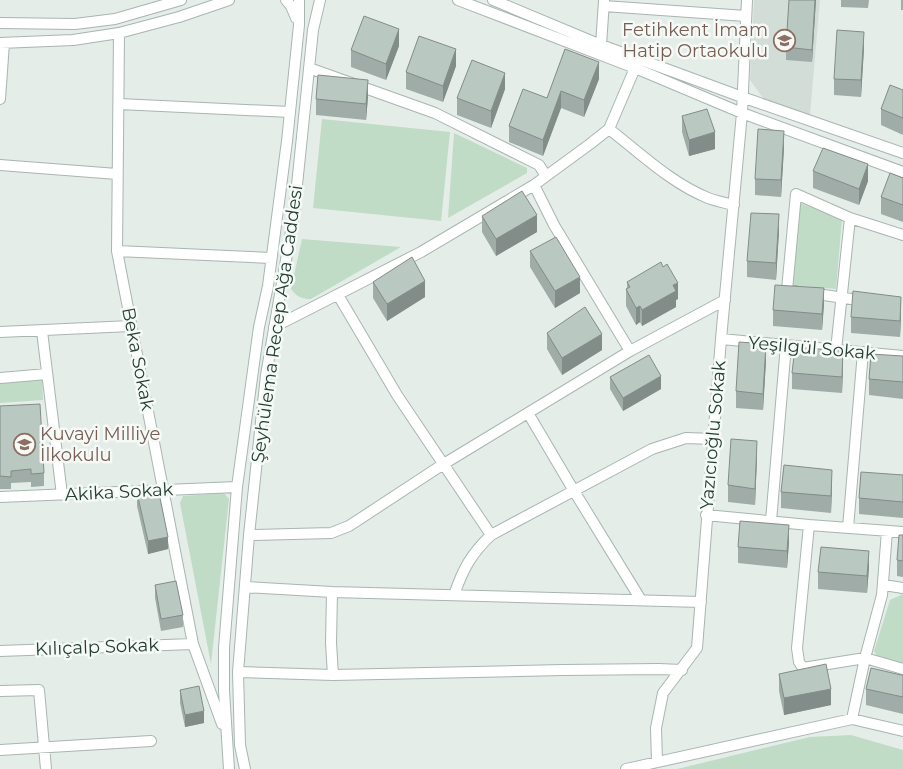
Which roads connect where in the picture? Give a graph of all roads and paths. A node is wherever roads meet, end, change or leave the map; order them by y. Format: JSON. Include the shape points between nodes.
{"nodes":[{"id":1,"x":181,"y":0,"type":"edge"},
{"id":2,"x":229,"y":0,"type":"edge"},
{"id":3,"x":286,"y":0,"type":"edge"},
{"id":4,"x":299,"y":0,"type":"edge"},
{"id":5,"x":320,"y":0,"type":"edge"},
{"id":6,"x":458,"y":0,"type":"edge"},
{"id":7,"x":493,"y":0,"type":"edge"},
{"id":8,"x":747,"y":0,"type":"edge"},
{"id":9,"x":604,"y":3,"type":"edge"},
{"id":10,"x":746,"y":16,"type":"junction"},
{"id":11,"x":0,"y":23,"type":"edge"},
{"id":12,"x":299,"y":25,"type":"junction"},
{"id":13,"x":119,"y":33,"type":"junction"},
{"id":14,"x":2,"y":43,"type":"edge"},
{"id":15,"x":601,"y":45,"type":"junction"},
{"id":16,"x":309,"y":68,"type":"junction"},
{"id":17,"x":634,"y":68,"type":"junction"},
{"id":18,"x":742,"y":97,"type":"junction"},
{"id":19,"x":0,"y":99,"type":"edge"},
{"id":20,"x":119,"y":104,"type":"junction"},
{"id":21,"x":290,"y":112,"type":"junction"},
{"id":22,"x":742,"y":113,"type":"junction"},
{"id":23,"x":609,"y":129,"type":"junction"},
{"id":24,"x":903,"y":154,"type":"edge"},
{"id":25,"x":0,"y":165,"type":"edge"},
{"id":26,"x":903,"y":172,"type":"edge"},
{"id":27,"x":117,"y":174,"type":"junction"},
{"id":28,"x":546,"y":176,"type":"junction"},
{"id":29,"x":534,"y":185,"type":"junction"},
{"id":30,"x":734,"y":206,"type":"junction"},
{"id":31,"x":850,"y":218,"type":"junction"},
{"id":32,"x":903,"y":235,"type":"edge"},
{"id":33,"x":117,"y":251,"type":"junction"},
{"id":34,"x":271,"y":258,"type":"junction"},
{"id":35,"x":338,"y":295,"type":"junction"},
{"id":36,"x":842,"y":297,"type":"junction"},
{"id":37,"x":725,"y":300,"type":"junction"},
{"id":38,"x":877,"y":303,"type":"edge"},
{"id":39,"x":131,"y":326,"type":"junction"},
{"id":40,"x":274,"y":327,"type":"junction"},
{"id":41,"x":42,"y":331,"type":"junction"},
{"id":42,"x":0,"y":332,"type":"edge"},
{"id":43,"x":721,"y":340,"type":"junction"},
{"id":44,"x":786,"y":345,"type":"junction"},
{"id":45,"x":836,"y":350,"type":"junction"},
{"id":46,"x":630,"y":351,"type":"junction"},
{"id":47,"x":863,"y":352,"type":"junction"},
{"id":48,"x":903,"y":356,"type":"edge"},
{"id":49,"x":47,"y":374,"type":"junction"},
{"id":50,"x":0,"y":378,"type":"edge"},
{"id":51,"x":528,"y":413,"type":"junction"},
{"id":52,"x":713,"y":439,"type":"junction"},
{"id":53,"x":442,"y":465,"type":"junction"},
{"id":54,"x":237,"y":487,"type":"junction"},
{"id":55,"x":164,"y":490,"type":"junction"},
{"id":56,"x":574,"y":491,"type":"junction"},
{"id":57,"x":62,"y":496,"type":"junction"},
{"id":58,"x":0,"y":497,"type":"edge"},
{"id":59,"x":706,"y":515,"type":"junction"},
{"id":60,"x":770,"y":521,"type":"junction"},
{"id":61,"x":809,"y":525,"type":"junction"},
{"id":62,"x":848,"y":528,"type":"junction"},
{"id":63,"x":887,"y":531,"type":"junction"},
{"id":64,"x":903,"y":532,"type":"edge"},
{"id":65,"x":249,"y":535,"type":"junction"},
{"id":66,"x":491,"y":536,"type":"junction"},
{"id":67,"x":884,"y":585,"type":"junction"},
{"id":68,"x":245,"y":587,"type":"junction"},
{"id":69,"x":903,"y":588,"type":"edge"},
{"id":70,"x":332,"y":592,"type":"junction"},
{"id":71,"x":454,"y":595,"type":"junction"},
{"id":72,"x":641,"y":600,"type":"junction"},
{"id":73,"x":701,"y":602,"type":"junction"},
{"id":74,"x":193,"y":644,"type":"junction"},
{"id":75,"x":0,"y":651,"type":"edge"},
{"id":76,"x":865,"y":658,"type":"junction"},
{"id":77,"x":903,"y":669,"type":"edge"},
{"id":78,"x":682,"y":670,"type":"junction"},
{"id":79,"x":238,"y":672,"type":"junction"},
{"id":80,"x":333,"y":675,"type":"junction"},
{"id":81,"x":0,"y":691,"type":"edge"},
{"id":82,"x":852,"y":719,"type":"junction"},
{"id":83,"x":903,"y":730,"type":"edge"},
{"id":84,"x":226,"y":736,"type":"junction"},
{"id":85,"x":151,"y":741,"type":"dead end"},
{"id":86,"x":44,"y":747,"type":"junction"},
{"id":87,"x":0,"y":750,"type":"edge"},
{"id":88,"x":658,"y":761,"type":"junction"},
{"id":89,"x":46,"y":769,"type":"edge"},
{"id":90,"x":229,"y":769,"type":"edge"},
{"id":91,"x":245,"y":769,"type":"edge"},
{"id":92,"x":626,"y":769,"type":"edge"}],
"edges":[{"from":1,"to":11,"type":"street","via":[[114,19],[75,24]]},
{"from":2,"to":13,"type":"street"},
{"from":3,"to":12,"type":"street","via":[[292,6]]},
{"from":4,"to":12,"type":"street","name":"Şeyhülema Recep Ağa Caddesi"},
{"from":5,"to":16,"type":"street","name":"Şeyhülema Recep Ağa Caddesi"},
{"from":6,"to":17,"type":"street"},
{"from":7,"to":15,"type":"street"},
{"from":8,"to":10,"type":"street","name":"Yazıcıoğlu Sokak"},
{"from":9,"to":10,"type":"street"},
{"from":9,"to":15,"type":"street"},
{"from":10,"to":18,"type":"street","name":"Yazıcıoğlu Sokak"},
{"from":12,"to":21,"type":"street","name":"Şeyhülema Recep Ağa Caddesi"},
{"from":13,"to":14,"type":"street","via":[[73,40]]},
{"from":13,"to":20,"type":"street","name":"Beka Sokak"},
{"from":14,"to":19,"type":"street"},
{"from":15,"to":18,"type":"street"},
{"from":16,"to":28,"type":"street","via":[[435,113],[539,165]]},
{"from":16,"to":40,"type":"street","name":"Şeyhülema Recep Ağa Caddesi","via":[[294,214]]},
{"from":17,"to":22,"type":"street"},
{"from":17,"to":23,"type":"street"},
{"from":18,"to":22,"type":"street","name":"Yazıcıoğlu Sokak"},
{"from":18,"to":24,"type":"street"},
{"from":20,"to":21,"type":"street"},
{"from":20,"to":27,"type":"street","name":"Beka Sokak"},
{"from":21,"to":34,"type":"street","name":"Şeyhülema Recep Ağa Caddesi"},
{"from":22,"to":26,"type":"street"},
{"from":22,"to":30,"type":"street","name":"Yazıcıoğlu Sokak"},
{"from":23,"to":28,"type":"street"},
{"from":23,"to":30,"type":"street","via":[[666,174],[708,198]]},
{"from":25,"to":27,"type":"street"},
{"from":27,"to":33,"type":"street","name":"Beka Sokak"},
{"from":28,"to":29,"type":"street"},
{"from":29,"to":35,"type":"street","via":[[421,252]]},
{"from":29,"to":46,"type":"street","via":[[554,225]]},
{"from":30,"to":37,"type":"street","name":"Yazıcıoğlu Sokak"},
{"from":31,"to":32,"type":"street"},
{"from":31,"to":36,"type":"street"},
{"from":31,"to":36,"type":"street","via":[[796,194],[787,290]]},
{"from":33,"to":34,"type":"street"},
{"from":33,"to":39,"type":"street","name":"Beka Sokak"},
{"from":34,"to":54,"type":"street","name":"Şeyhülema Recep Ağa Caddesi"},
{"from":35,"to":40,"type":"street"},
{"from":35,"to":53,"type":"street"},
{"from":36,"to":38,"type":"street"},
{"from":36,"to":45,"type":"street"},
{"from":37,"to":43,"type":"street","name":"Yazıcıoğlu Sokak"},
{"from":37,"to":46,"type":"street"},
{"from":39,"to":41,"type":"street"},
{"from":39,"to":55,"type":"street","name":"Beka Sokak"},
{"from":40,"to":65,"type":"street","name":"Şeyhülema Recep Ağa Caddesi"},
{"from":41,"to":42,"type":"street"},
{"from":41,"to":49,"type":"street"},
{"from":43,"to":44,"type":"street","name":"Yeşilgül Sokak"},
{"from":43,"to":52,"type":"street","name":"Yazıcıoğlu Sokak"},
{"from":44,"to":45,"type":"street","name":"Yeşilgül Sokak"},
{"from":44,"to":60,"type":"street"},
{"from":45,"to":47,"type":"street","name":"Yeşilgül Sokak"},
{"from":46,"to":51,"type":"street"},
{"from":47,"to":48,"type":"street","name":"Yeşilgül Sokak"},
{"from":47,"to":62,"type":"street"},
{"from":49,"to":50,"type":"street"},
{"from":49,"to":57,"type":"street"},
{"from":51,"to":53,"type":"street"},
{"from":51,"to":56,"type":"street"},
{"from":52,"to":56,"type":"street","via":[[686,438],[652,449]]},
{"from":52,"to":59,"type":"street","name":"Yazıcıoğlu Sokak"},
{"from":53,"to":65,"type":"street","via":[[349,526],[331,533]]},
{"from":53,"to":66,"type":"street"},
{"from":54,"to":55,"type":"street","name":"Akika Sokak"},
{"from":54,"to":84,"type":"street","name":"Şeyhülema Recep Ağa Caddesi","via":[[224,648]]},
{"from":55,"to":57,"type":"street","name":"Akika Sokak"},
{"from":55,"to":74,"type":"street","name":"Beka Sokak"},
{"from":56,"to":66,"type":"street"},
{"from":56,"to":72,"type":"street"},
{"from":57,"to":58,"type":"street","name":"Akika Sokak"},
{"from":59,"to":60,"type":"street"},
{"from":59,"to":73,"type":"street","name":"Yazıcıoğlu Sokak"},
{"from":60,"to":61,"type":"street"},
{"from":61,"to":62,"type":"street"},
{"from":61,"to":76,"type":"street","via":[[797,648],[800,664],[803,668]]},
{"from":62,"to":63,"type":"street"},
{"from":63,"to":64,"type":"street"},
{"from":63,"to":67,"type":"street"},
{"from":65,"to":68,"type":"street","name":"Şeyhülema Recep Ağa Caddesi"},
{"from":66,"to":71,"type":"street","via":[[475,550]]},
{"from":67,"to":69,"type":"street"},
{"from":67,"to":76,"type":"street"},
{"from":68,"to":70,"type":"street"},
{"from":68,"to":79,"type":"street","name":"Şeyhülema Recep Ağa Caddesi"},
{"from":70,"to":71,"type":"street"},
{"from":70,"to":80,"type":"street","via":[[330,643]]},
{"from":71,"to":72,"type":"street"},
{"from":72,"to":73,"type":"street"},
{"from":73,"to":78,"type":"street","name":"Yazıcıoğlu Sokak","via":[[697,648]]},
{"from":74,"to":75,"type":"street","name":"Kılıçalp Sokak"},
{"from":74,"to":84,"type":"street","name":"Beka Sokak"},
{"from":76,"to":77,"type":"street"},
{"from":76,"to":82,"type":"street","via":[[865,676]]},
{"from":78,"to":80,"type":"street"},
{"from":78,"to":88,"type":"street","name":"Yazıcıoğlu Sokak","via":[[663,693],[656,728]]},
{"from":79,"to":80,"type":"street"},
{"from":79,"to":91,"type":"street","name":"Şeyhülema Recep Ağa Caddesi","via":[[240,745]]},
{"from":81,"to":86,"type":"street","via":[[39,690]]},
{"from":82,"to":83,"type":"street"},
{"from":82,"to":88,"type":"street"},
{"from":84,"to":90,"type":"street","name":"Şeyhülema Recep Ağa Caddesi"},
{"from":85,"to":86,"type":"street"},
{"from":86,"to":87,"type":"street"},
{"from":86,"to":89,"type":"street"},
{"from":88,"to":92,"type":"street"}]}
